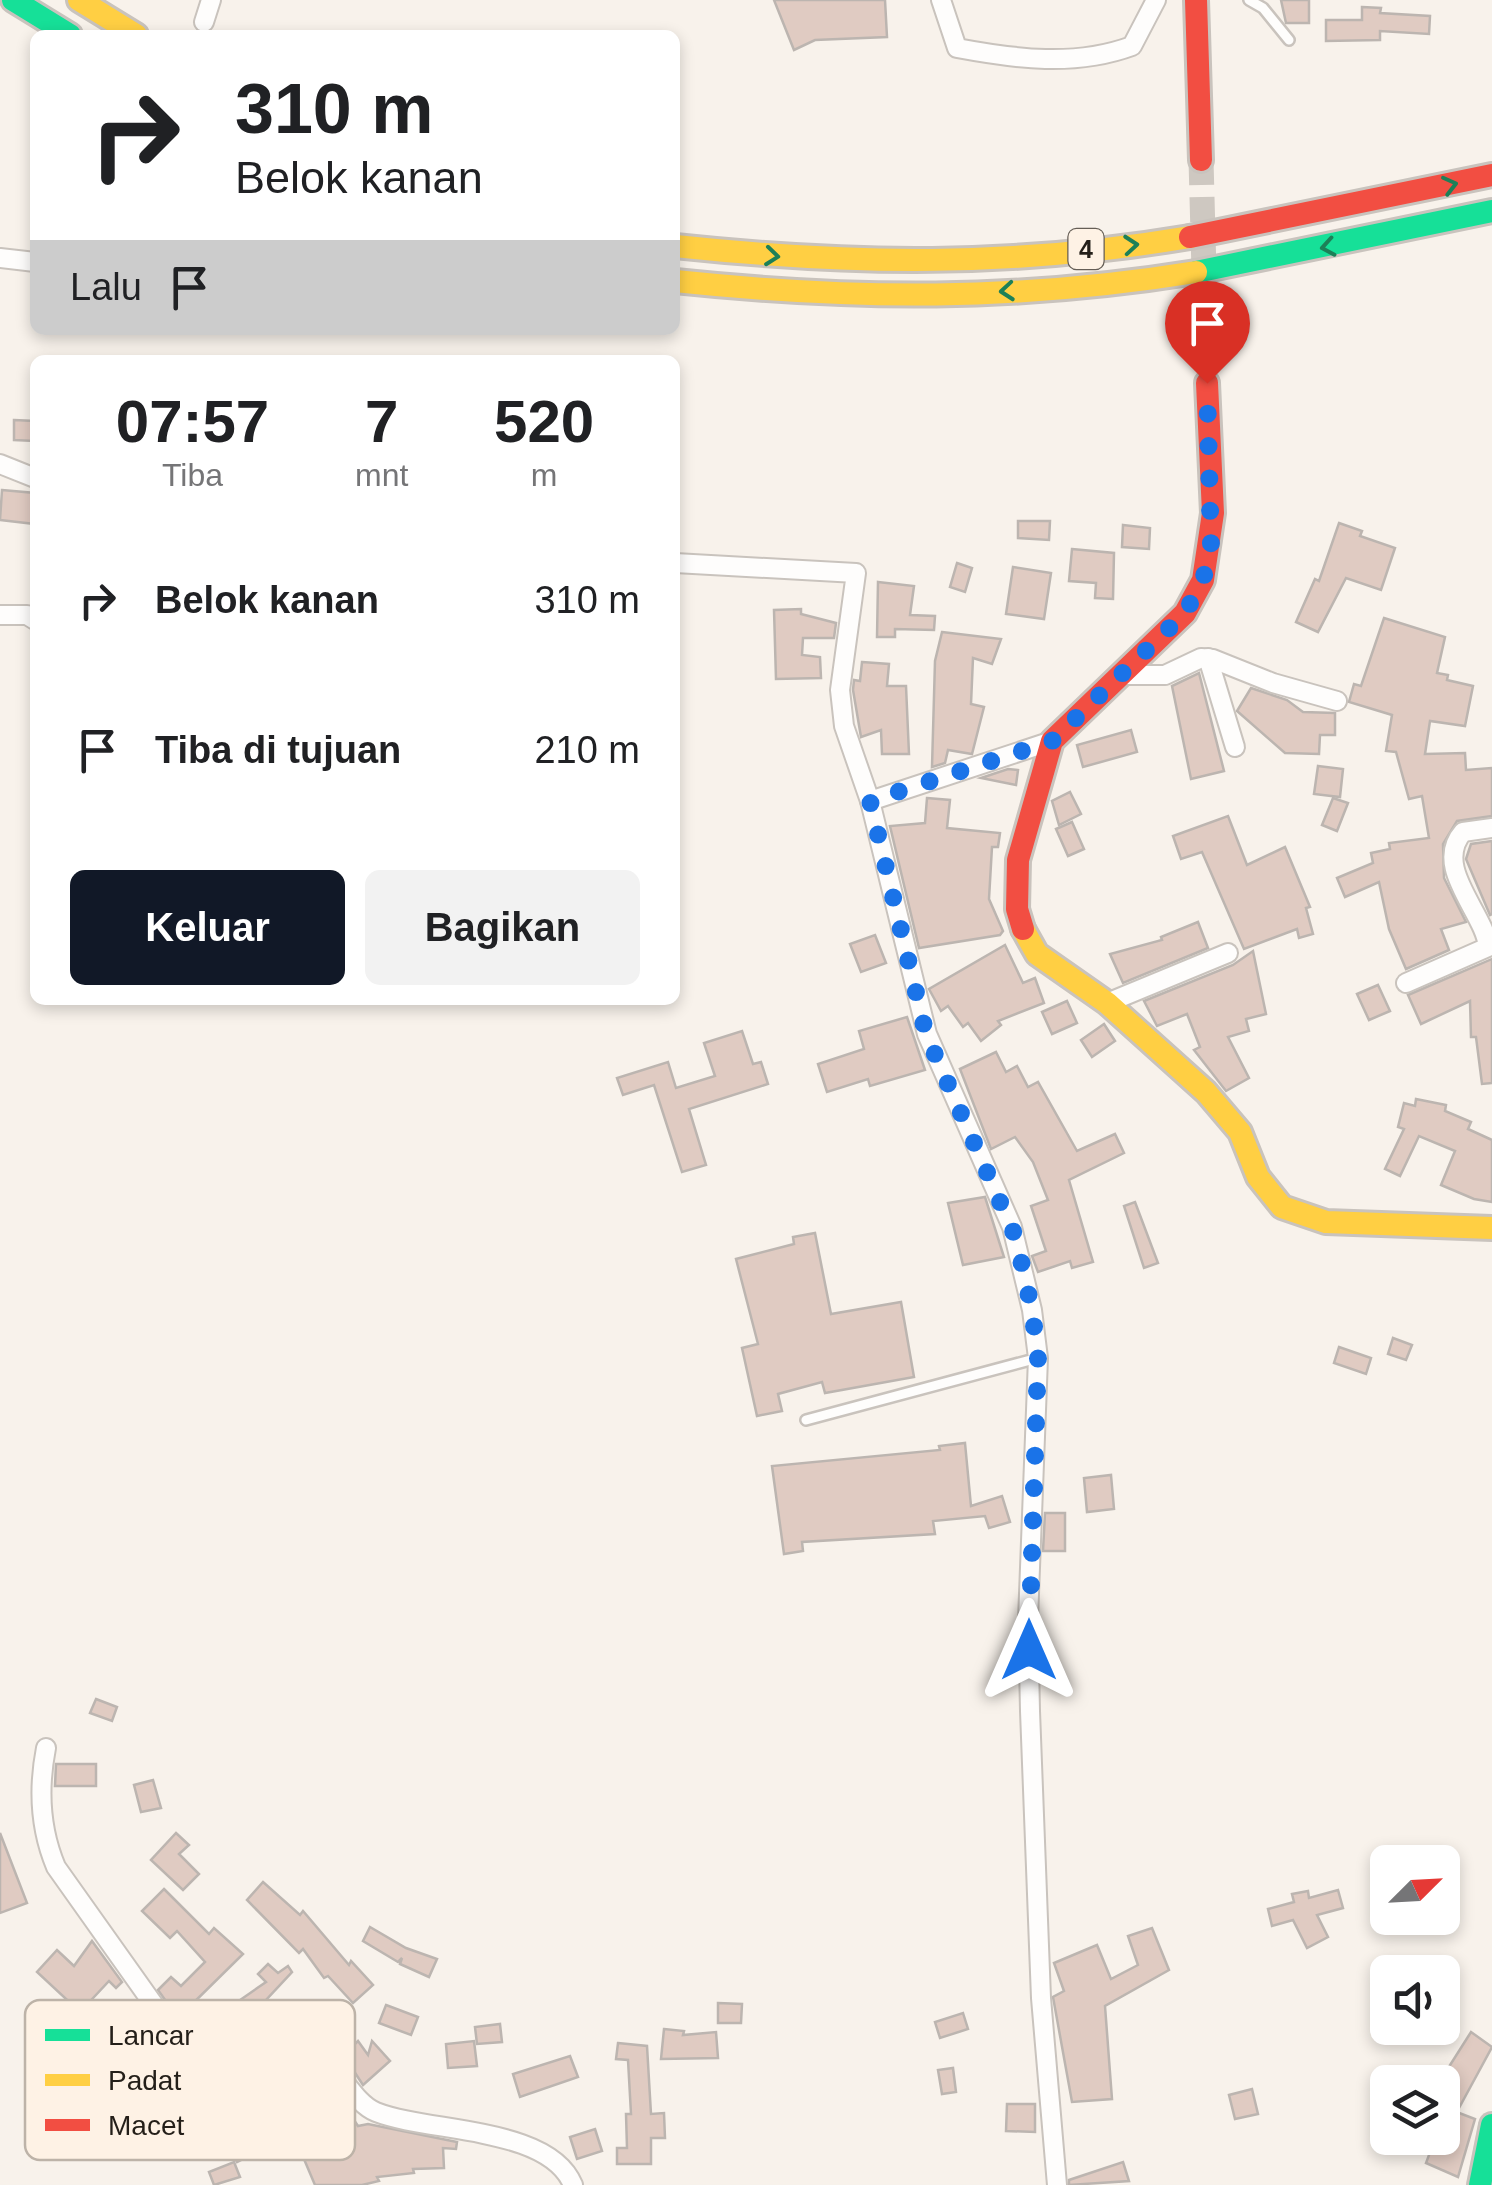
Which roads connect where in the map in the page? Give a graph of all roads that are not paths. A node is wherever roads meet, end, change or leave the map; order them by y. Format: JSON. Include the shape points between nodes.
{"nodes":[{"id":1,"x":13,"y":0,"type":"edge"},
{"id":2,"x":79,"y":0,"type":"edge"},
{"id":3,"x":211,"y":0,"type":"edge"},
{"id":4,"x":941,"y":0,"type":"edge"},
{"id":5,"x":1156,"y":0,"type":"edge"},
{"id":6,"x":1196,"y":0,"type":"edge"},
{"id":7,"x":1249,"y":0,"type":"edge"},
{"id":8,"x":204,"y":22,"type":"dead end"},
{"id":9,"x":62,"y":30,"type":"edge"},
{"id":10,"x":128,"y":30,"type":"edge"},
{"id":11,"x":1289,"y":40,"type":"dead end"},
{"id":12,"x":1201,"y":160,"type":"tunnel mouth"},
{"id":13,"x":1492,"y":176,"type":"edge"},
{"id":14,"x":1492,"y":211,"type":"edge"},
{"id":15,"x":680,"y":247,"type":"edge"},
{"id":16,"x":0,"y":258,"type":"edge"},
{"id":17,"x":30,"y":261,"type":"edge"},
{"id":18,"x":680,"y":281,"type":"edge"},
{"id":19,"x":1207,"y":383,"type":"tunnel mouth"},
{"id":20,"x":0,"y":464,"type":"edge"},
{"id":21,"x":30,"y":476,"type":"edge"},
{"id":22,"x":680,"y":563,"type":"edge"},
{"id":23,"x":0,"y":615,"type":"edge"},
{"id":24,"x":30,"y":617,"type":"edge"},
{"id":25,"x":1208,"y":658,"type":"junction"},
{"id":26,"x":1122,"y":675,"type":"junction"},
{"id":27,"x":1337,"y":702,"type":"dead end"},
{"id":28,"x":1052,"y":741,"type":"junction"},
{"id":29,"x":1235,"y":746,"type":"dead end"},
{"id":30,"x":870,"y":801,"type":"junction"},
{"id":31,"x":1492,"y":828,"type":"edge"},
{"id":32,"x":1228,"y":953,"type":"dead end"},
{"id":33,"x":1406,"y":983,"type":"dead end"},
{"id":34,"x":1108,"y":1003,"type":"junction"},
{"id":35,"x":1492,"y":1228,"type":"edge"},
{"id":36,"x":1038,"y":1358,"type":"junction"},
{"id":37,"x":806,"y":1420,"type":"dead end"},
{"id":38,"x":46,"y":1748,"type":"dead end"},
{"id":39,"x":151,"y":2000,"type":"edge"},
{"id":40,"x":355,"y":2092,"type":"edge"},
{"id":41,"x":1492,"y":2125,"type":"edge"},
{"id":42,"x":573,"y":2185,"type":"edge"},
{"id":43,"x":1057,"y":2185,"type":"edge"},
{"id":44,"x":1480,"y":2185,"type":"edge"}],
"edges":[{"from":1,"to":9,"type":"main road"},
{"from":2,"to":10,"type":"main road"},
{"from":3,"to":8,"type":"street"},
{"from":4,"to":5,"type":"street","via":[[957,48],[1017,60],[1100,58],[1132,46]]},
{"from":6,"to":12,"type":"main road"},
{"from":7,"to":11,"type":"lane"},
{"from":15,"to":13,"type":"main road","number":"4","one_way":true,"via":[[828,262],[986,258],[1166,242]]},
{"from":14,"to":18,"type":"main road","number":"4","one_way":true,"via":[[1171,276],[988,293],[826,296]]},
{"from":16,"to":17,"type":"street"},
{"from":19,"to":26,"type":"main road","via":[[1212,513],[1203,580],[1185,613]]},
{"from":20,"to":21,"type":"street"},
{"from":22,"to":30,"type":"street","via":[[856,573],[840,690],[848,744]]},
{"from":23,"to":24,"type":"street"},
{"from":25,"to":26,"type":"street","via":[[1170,674]]},
{"from":25,"to":27,"type":"street"},
{"from":25,"to":29,"type":"street"},
{"from":26,"to":28,"type":"main road"},
{"from":28,"to":30,"type":"street"},
{"from":28,"to":34,"type":"main road","via":[[1018,860],[1017,909],[1037,954]]},
{"from":30,"to":36,"type":"street","via":[[926,1034],[1016,1238]]},
{"from":31,"to":33,"type":"street","via":[[1462,832],[1456,842],[1457,873],[1488,946]]},
{"from":32,"to":34,"type":"street"},
{"from":34,"to":35,"type":"main road","via":[[1227,1114],[1282,1207],[1326,1222]]},
{"from":36,"to":37,"type":"lane"},
{"from":36,"to":43,"type":"street","via":[[1028,1620],[1041,1998]]},
{"from":38,"to":39,"type":"street","via":[[43,1825],[56,1867]]},
{"from":40,"to":42,"type":"street","via":[[376,2112],[517,2143],[556,2161]]},
{"from":41,"to":44,"type":"main road"}]}
